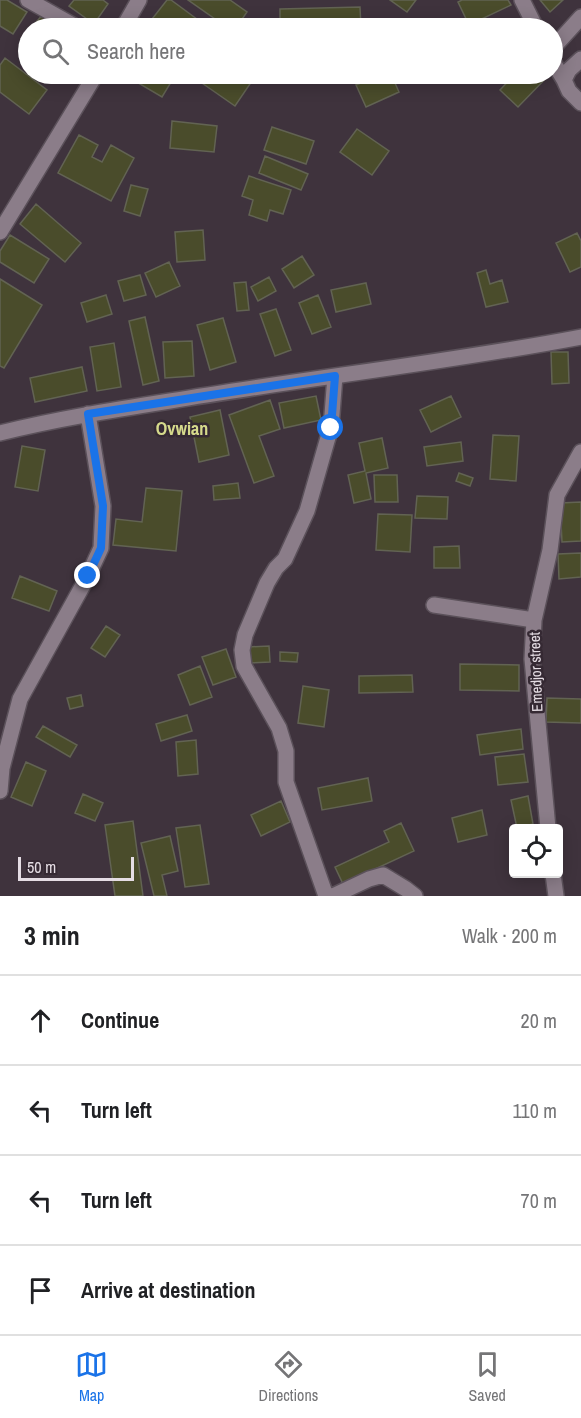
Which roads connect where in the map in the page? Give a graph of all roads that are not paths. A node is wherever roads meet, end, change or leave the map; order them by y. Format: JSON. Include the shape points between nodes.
{"nodes":[{"id":1,"x":28,"y":0,"type":"edge"},
{"id":2,"x":139,"y":0,"type":"edge"},
{"id":3,"x":522,"y":0,"type":"edge"},
{"id":4,"x":581,"y":17,"type":"edge"},
{"id":5,"x":60,"y":18,"type":"edge"},
{"id":6,"x":129,"y":18,"type":"edge"},
{"id":7,"x":531,"y":18,"type":"edge"},
{"id":8,"x":563,"y":37,"type":"edge"},
{"id":9,"x":581,"y":59,"type":"edge"},
{"id":10,"x":564,"y":80,"type":"joint"},
{"id":11,"x":90,"y":84,"type":"edge"},
{"id":12,"x":581,"y":103,"type":"edge"},
{"id":13,"x":0,"y":232,"type":"edge"},
{"id":14,"x":581,"y":337,"type":"edge"},
{"id":15,"x":335,"y":376,"type":"junction"},
{"id":16,"x":88,"y":414,"type":"junction"},
{"id":17,"x":0,"y":433,"type":"edge"},
{"id":18,"x":581,"y":452,"type":"edge"},
{"id":19,"x":434,"y":605,"type":"dead end"},
{"id":20,"x":534,"y":620,"type":"junction"},
{"id":21,"x":0,"y":791,"type":"edge"},
{"id":22,"x":548,"y":824,"type":"edge"},
{"id":23,"x":554,"y":878,"type":"edge"},
{"id":24,"x":326,"y":896,"type":"edge"},
{"id":25,"x":333,"y":896,"type":"edge"},
{"id":26,"x":415,"y":896,"type":"edge"},
{"id":27,"x":556,"y":896,"type":"edge"}],
"edges":[{"from":1,"to":5,"type":"street"},
{"from":2,"to":6,"type":"street"},
{"from":3,"to":7,"type":"street"},
{"from":4,"to":8,"type":"street"},
{"from":9,"to":10,"type":"street"},
{"from":10,"to":12,"type":"street"},
{"from":11,"to":13,"type":"street"},
{"from":14,"to":15,"type":"street"},
{"from":15,"to":16,"type":"street"},
{"from":15,"to":24,"type":"street","via":[[331,428],[307,511],[285,559],[267,583],[242,650],[244,666],[279,728],[286,751],[286,782]]},
{"from":16,"to":17,"type":"street"},
{"from":16,"to":21,"type":"street","via":[[103,506],[101,548],[20,699]]},
{"from":18,"to":20,"type":"street","name":"Emedjor street","via":[[556,495],[550,550]]},
{"from":19,"to":20,"type":"street"},
{"from":20,"to":22,"type":"street","name":"Emedjor street","via":[[532,659]]},
{"from":23,"to":27,"type":"street"},
{"from":25,"to":26,"type":"street","via":[[383,876]]}]}
